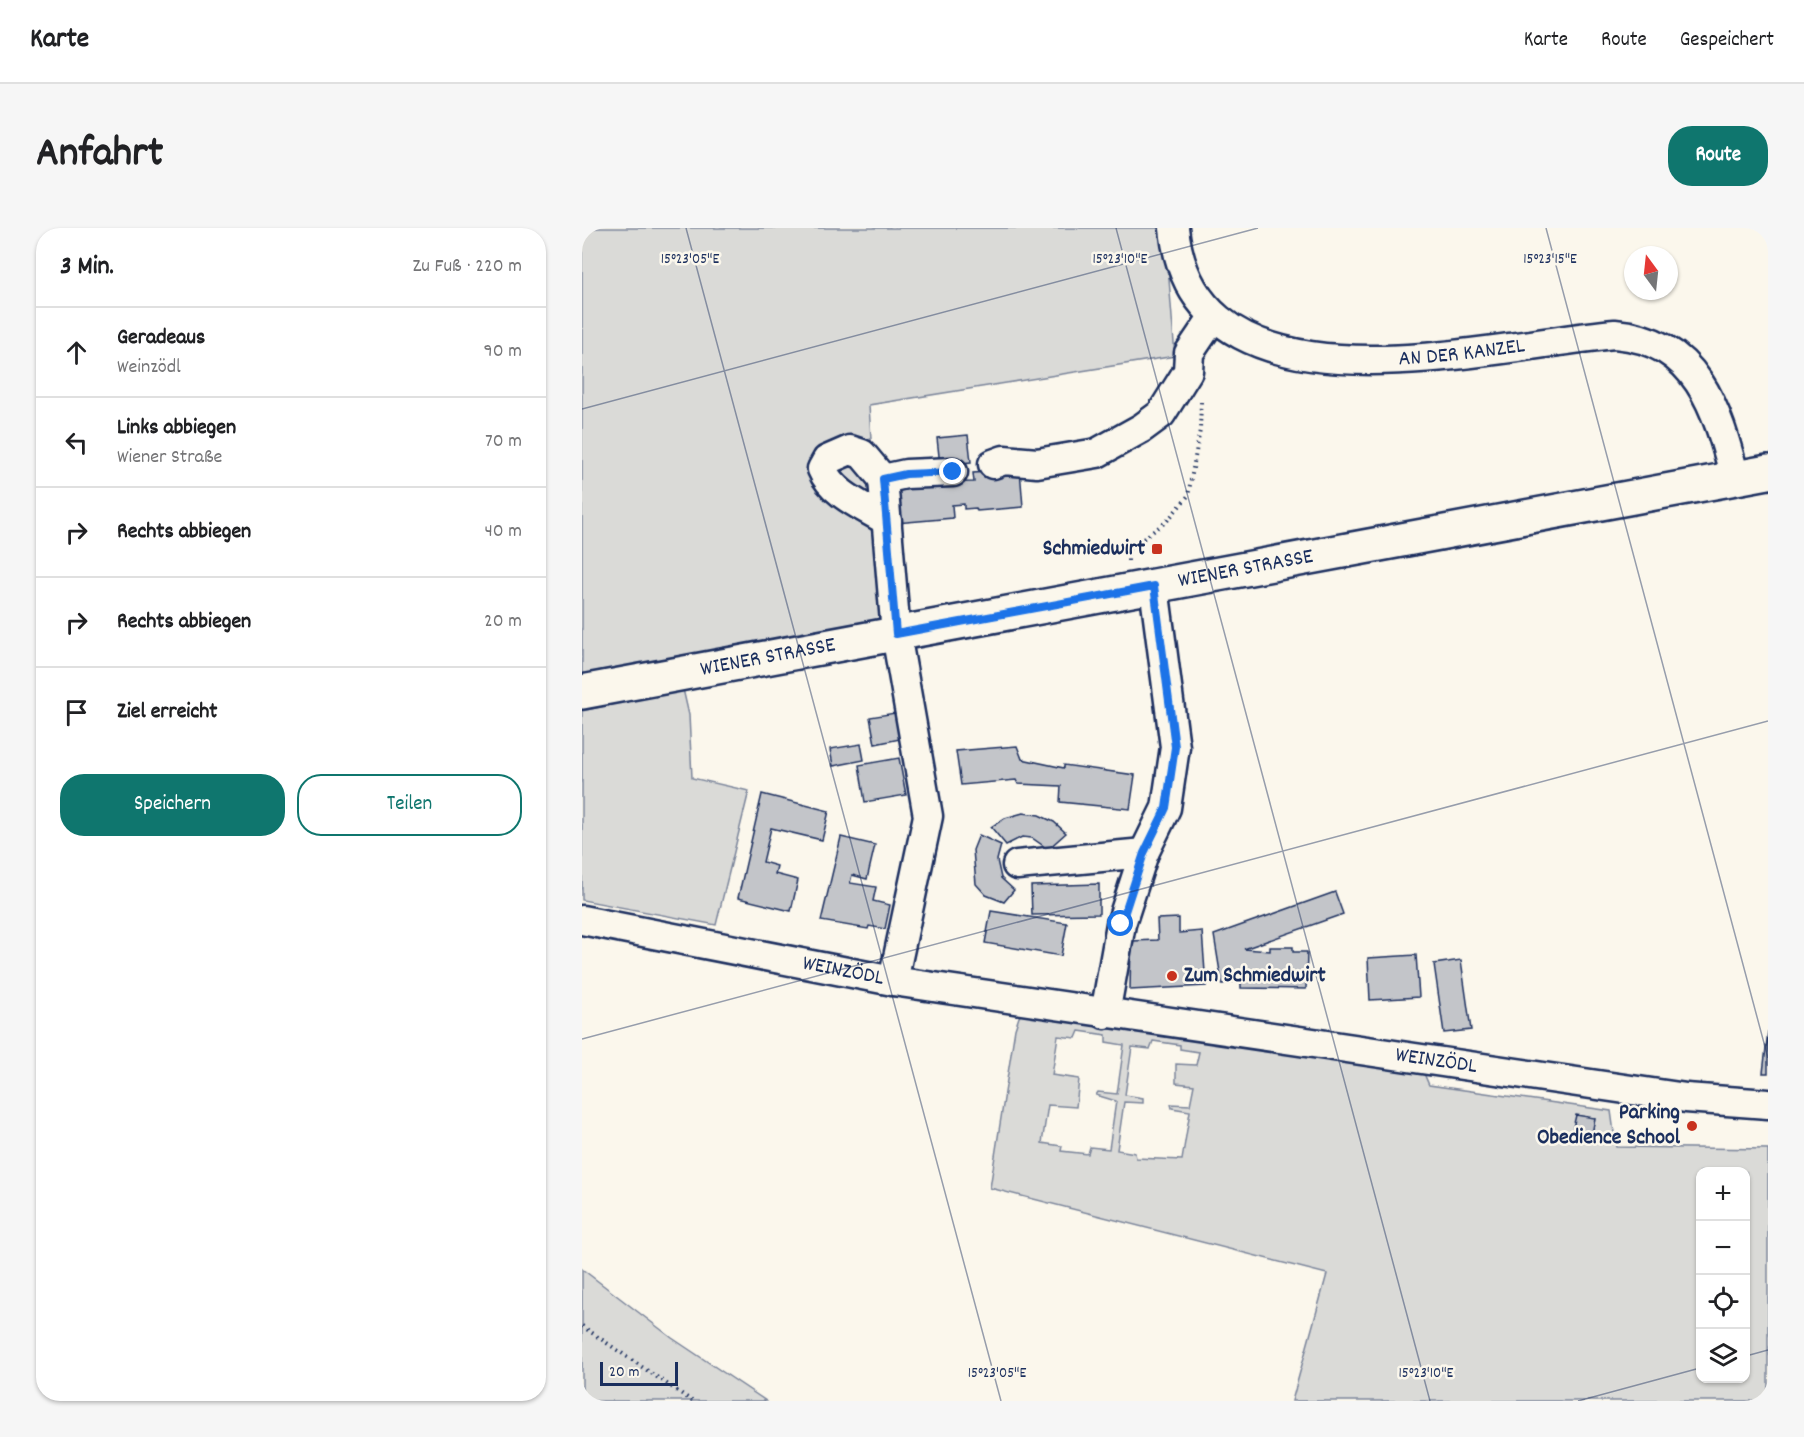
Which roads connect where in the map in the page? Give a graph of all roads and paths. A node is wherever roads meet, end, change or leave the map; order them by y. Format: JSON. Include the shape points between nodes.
{"nodes":[{"id":1,"x":1174,"y":228,"type":"edge"},
{"id":2,"x":1214,"y":316,"type":"junction"},
{"id":3,"x":993,"y":464,"type":"dead end"},
{"id":4,"x":953,"y":472,"type":"dead end"},
{"id":5,"x":1768,"y":472,"type":"edge"},
{"id":6,"x":880,"y":476,"type":"junction"},
{"id":7,"x":1735,"y":478,"type":"junction"},
{"id":8,"x":843,"y":493,"type":"junction"},
{"id":9,"x":1188,"y":496,"type":"dead end"},
{"id":10,"x":887,"y":521,"type":"junction"},
{"id":11,"x":1128,"y":564,"type":"dead end"},
{"id":12,"x":1154,"y":586,"type":"junction"},
{"id":13,"x":896,"y":634,"type":"junction"},
{"id":14,"x":582,"y":692,"type":"edge"},
{"id":15,"x":1144,"y":853,"type":"junction"},
{"id":16,"x":1017,"y":865,"type":"dead end"},
{"id":17,"x":582,"y":920,"type":"edge"},
{"id":18,"x":893,"y":981,"type":"junction"},
{"id":19,"x":1105,"y":1014,"type":"junction"},
{"id":20,"x":1768,"y":1104,"type":"edge"},
{"id":21,"x":582,"y":1326,"type":"edge"},
{"id":22,"x":692,"y":1401,"type":"edge"}],
"edges":[{"from":1,"to":2,"type":"street","name":"AN DER KANZEL","via":[[1184,271],[1197,296]]},
{"from":2,"to":3,"type":"street","via":[[1189,353],[1188,371],[1161,414],[1142,428],[1097,453],[1037,463],[1004,460]]},
{"from":2,"to":7,"type":"street","name":"AN DER KANZEL","via":[[1231,331],[1250,340],[1318,356],[1360,360],[1442,357],[1615,334],[1638,336],[1679,357],[1694,373],[1708,395]]},
{"from":4,"to":6,"type":"street"},
{"from":5,"to":7,"type":"main road","name":"WIENER STRASSE"},
{"from":6,"to":8,"type":"street"},
{"from":6,"to":8,"type":"street","via":[[862,454],[850,450],[838,453],[822,469],[826,479]]},
{"from":6,"to":10,"type":"street"},
{"from":7,"to":12,"type":"main road","name":"WIENER STRASSE"},
{"from":8,"to":10,"type":"street"},
{"from":9,"to":11,"type":"path","via":[[1167,521],[1128,550]]},
{"from":10,"to":13,"type":"street"},
{"from":12,"to":13,"type":"main road","name":"WIENER STRASSE"},
{"from":12,"to":15,"type":"street","via":[[1175,747],[1166,808]]},
{"from":13,"to":14,"type":"main road","name":"WIENER STRASSE"},
{"from":13,"to":18,"type":"street","via":[[928,816]]},
{"from":15,"to":16,"type":"street"},
{"from":15,"to":19,"type":"street","via":[[1121,924]]},
{"from":17,"to":18,"type":"street","name":"WEINZÖDL"},
{"from":18,"to":19,"type":"street","name":"WEINZÖDL"},
{"from":19,"to":20,"type":"street","name":"WEINZÖDL","via":[[1686,1098]]},
{"from":21,"to":22,"type":"path"}]}
